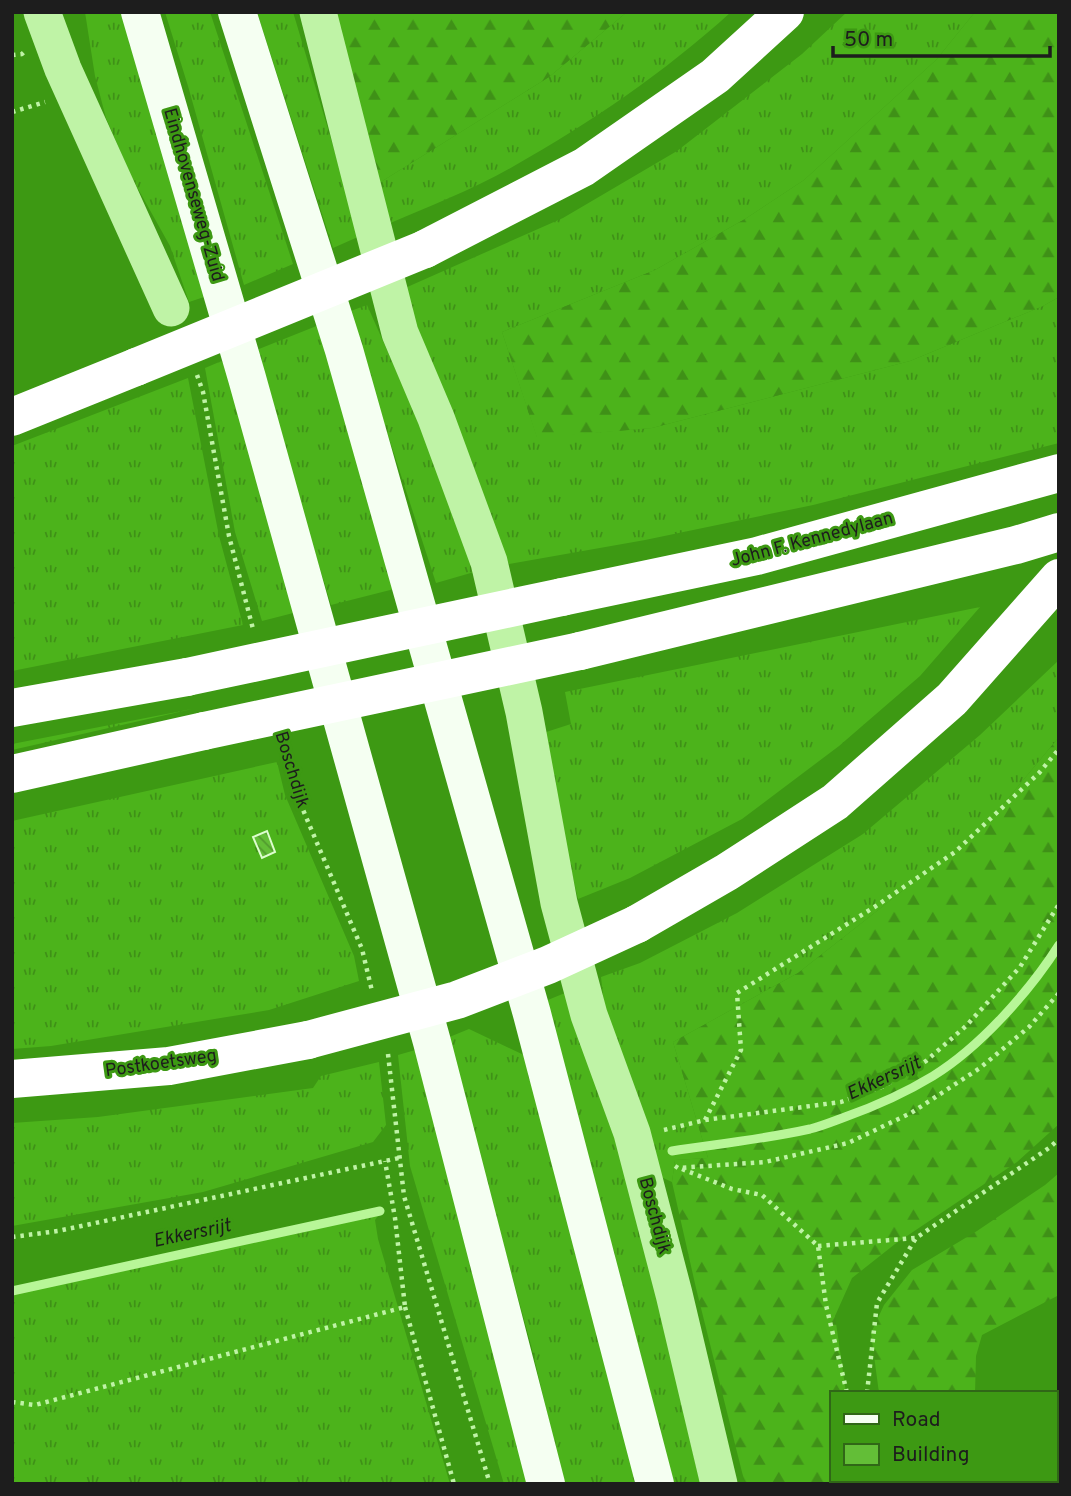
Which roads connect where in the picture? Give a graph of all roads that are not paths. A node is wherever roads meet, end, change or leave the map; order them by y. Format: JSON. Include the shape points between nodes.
{"nodes":[{"id":1,"x":42,"y":12,"type":"edge"},
{"id":2,"x":140,"y":12,"type":"edge"},
{"id":3,"x":237,"y":12,"type":"edge"},
{"id":4,"x":318,"y":12,"type":"edge"},
{"id":5,"x":785,"y":12,"type":"edge"},
{"id":6,"x":171,"y":308,"type":"dead end"},
{"id":7,"x":12,"y":417,"type":"edge"},
{"id":8,"x":1059,"y":473,"type":"edge"},
{"id":9,"x":1059,"y":533,"type":"edge"},
{"id":10,"x":1055,"y":583,"type":"edge"},
{"id":11,"x":12,"y":708,"type":"edge"},
{"id":12,"x":12,"y":774,"type":"edge"},
{"id":13,"x":12,"y":1079,"type":"edge"},
{"id":14,"x":546,"y":1484,"type":"edge"},
{"id":15,"x":655,"y":1484,"type":"edge"},
{"id":16,"x":719,"y":1484,"type":"edge"}],
"edges":[{"from":1,"to":6,"type":"street","via":[[63,69]]},
{"from":2,"to":14,"type":"main road","name":"Eindhovenseweg-Zuid","via":[[432,1042]]},
{"from":3,"to":15,"type":"main road","via":[[345,349],[532,1014]]},
{"from":4,"to":16,"type":"street","name":"Boschdijk","via":[[400,333],[489,562],[524,712],[559,903],[589,1015],[650,1136],[674,1294]]},
{"from":5,"to":7,"type":"highway","bridge":true,"via":[[715,76],[584,167],[425,249]]},
{"from":8,"to":11,"type":"highway","name":"John F. Kennedylaan","bridge":true,"via":[[757,556],[187,677]]},
{"from":9,"to":12,"type":"highway","name":"Boschdijk","bridge":true,"via":[[580,651]]},
{"from":10,"to":13,"type":"highway","name":"Postkoetsweg","bridge":true,"via":[[952,699],[835,802],[637,924],[457,1000],[308,1040],[169,1066]]}]}
